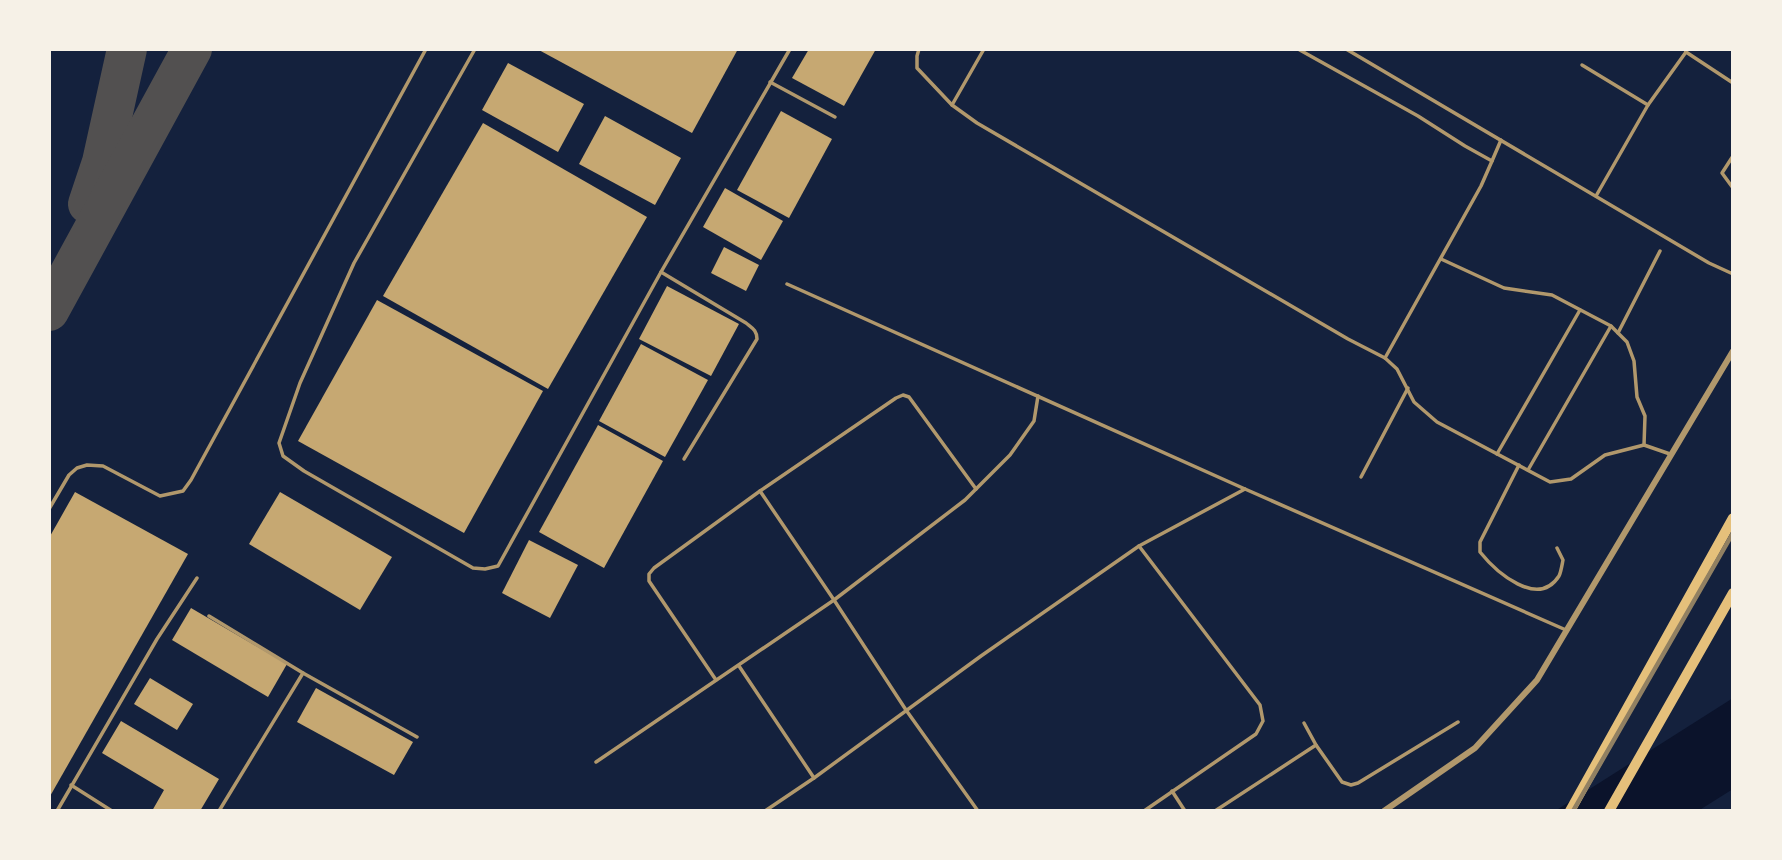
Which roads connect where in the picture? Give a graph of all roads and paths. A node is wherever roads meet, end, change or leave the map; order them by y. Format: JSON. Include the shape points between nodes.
{"nodes":[{"id":1,"x":426,"y":49,"type":"edge"},
{"id":2,"x":475,"y":49,"type":"edge"},
{"id":3,"x":790,"y":49,"type":"edge"},
{"id":4,"x":919,"y":49,"type":"edge"},
{"id":5,"x":984,"y":49,"type":"edge"},
{"id":6,"x":1298,"y":49,"type":"edge"},
{"id":7,"x":1346,"y":49,"type":"edge"},
{"id":8,"x":1686,"y":51,"type":"edge"},
{"id":9,"x":1582,"y":65,"type":"dead end"},
{"id":10,"x":770,"y":82,"type":"junction"},
{"id":11,"x":1733,"y":83,"type":"edge"},
{"id":12,"x":1648,"y":105,"type":"junction"},
{"id":13,"x":952,"y":106,"type":"junction"},
{"id":14,"x":835,"y":117,"type":"dead end"},
{"id":15,"x":1501,"y":140,"type":"junction"},
{"id":16,"x":1733,"y":156,"type":"edge"},
{"id":17,"x":1492,"y":161,"type":"junction"},
{"id":18,"x":1733,"y":188,"type":"edge"},
{"id":19,"x":1596,"y":196,"type":"junction"},
{"id":20,"x":1660,"y":251,"type":"dead end"},
{"id":21,"x":1441,"y":259,"type":"junction"},
{"id":22,"x":661,"y":272,"type":"junction"},
{"id":23,"x":1733,"y":274,"type":"edge"},
{"id":24,"x":787,"y":284,"type":"dead end"},
{"id":25,"x":1580,"y":310,"type":"junction"},
{"id":26,"x":1611,"y":326,"type":"junction"},
{"id":27,"x":1618,"y":333,"type":"junction"},
{"id":28,"x":1733,"y":351,"type":"edge"},
{"id":29,"x":1385,"y":358,"type":"junction"},
{"id":30,"x":1408,"y":388,"type":"junction"},
{"id":31,"x":1038,"y":396,"type":"junction"},
{"id":32,"x":1644,"y":445,"type":"junction"},
{"id":33,"x":1497,"y":454,"type":"junction"},
{"id":34,"x":1671,"y":454,"type":"junction"},
{"id":35,"x":684,"y":459,"type":"dead end"},
{"id":36,"x":1519,"y":465,"type":"junction"},
{"id":37,"x":1528,"y":470,"type":"junction"},
{"id":38,"x":1361,"y":477,"type":"dead end"},
{"id":39,"x":976,"y":489,"type":"junction"},
{"id":40,"x":1245,"y":489,"type":"junction"},
{"id":41,"x":760,"y":491,"type":"junction"},
{"id":42,"x":49,"y":509,"type":"edge"},
{"id":43,"x":1733,"y":519,"type":"edge"},
{"id":44,"x":1139,"y":546,"type":"junction"},
{"id":45,"x":1558,"y":548,"type":"dead end"},
{"id":46,"x":197,"y":578,"type":"dead end"},
{"id":47,"x":1733,"y":593,"type":"edge"},
{"id":48,"x":834,"y":600,"type":"junction"},
{"id":49,"x":209,"y":616,"type":"dead end"},
{"id":50,"x":1566,"y":630,"type":"junction"},
{"id":51,"x":739,"y":665,"type":"junction"},
{"id":52,"x":303,"y":673,"type":"junction"},
{"id":53,"x":716,"y":680,"type":"junction"},
{"id":54,"x":906,"y":710,"type":"junction"},
{"id":55,"x":1458,"y":722,"type":"dead end"},
{"id":56,"x":1304,"y":723,"type":"dead end"},
{"id":57,"x":417,"y":737,"type":"dead end"},
{"id":58,"x":1316,"y":745,"type":"junction"},
{"id":59,"x":596,"y":762,"type":"dead end"},
{"id":60,"x":814,"y":778,"type":"junction"},
{"id":61,"x":71,"y":785,"type":"junction"},
{"id":62,"x":1172,"y":791,"type":"junction"},
{"id":63,"x":57,"y":811,"type":"edge"},
{"id":64,"x":112,"y":811,"type":"edge"},
{"id":65,"x":219,"y":811,"type":"edge"},
{"id":66,"x":765,"y":811,"type":"edge"},
{"id":67,"x":978,"y":811,"type":"edge"},
{"id":68,"x":1144,"y":811,"type":"edge"},
{"id":69,"x":1185,"y":811,"type":"edge"},
{"id":70,"x":1215,"y":811,"type":"edge"},
{"id":71,"x":1384,"y":811,"type":"edge"},
{"id":72,"x":1570,"y":811,"type":"edge"},
{"id":73,"x":1609,"y":811,"type":"edge"}],
"edges":[{"from":1,"to":42,"type":"lane","via":[[183,491],[160,496],[103,466],[87,465],[69,475]]},
{"from":2,"to":22,"type":"lane","via":[[354,263],[300,383],[279,443],[284,456],[473,568],[498,566]]},
{"from":3,"to":10,"type":"lane"},
{"from":4,"to":13,"type":"lane","via":[[917,68]]},
{"from":5,"to":13,"type":"lane"},
{"from":6,"to":17,"type":"lane"},
{"from":7,"to":15,"type":"lane"},
{"from":8,"to":11,"type":"lane"},
{"from":8,"to":12,"type":"lane"},
{"from":9,"to":12,"type":"lane"},
{"from":10,"to":14,"type":"lane"},
{"from":10,"to":22,"type":"lane"},
{"from":12,"to":19,"type":"lane"},
{"from":13,"to":29,"type":"lane"},
{"from":15,"to":17,"type":"lane"},
{"from":15,"to":19,"type":"lane"},
{"from":16,"to":18,"type":"lane","via":[[1722,173]]},
{"from":17,"to":21,"type":"lane"},
{"from":19,"to":23,"type":"lane"},
{"from":20,"to":27,"type":"lane"},
{"from":21,"to":25,"type":"lane","via":[[1504,288],[1552,295]]},
{"from":21,"to":29,"type":"lane"},
{"from":22,"to":35,"type":"lane","via":[[746,323],[757,335]]},
{"from":24,"to":31,"type":"lane"},
{"from":25,"to":26,"type":"lane"},
{"from":25,"to":33,"type":"lane"},
{"from":26,"to":27,"type":"lane"},
{"from":26,"to":37,"type":"lane"},
{"from":27,"to":32,"type":"lane","via":[[1634,361],[1637,397],[1645,416]]},
{"from":28,"to":34,"type":"street"},
{"from":29,"to":30,"type":"lane"},
{"from":30,"to":33,"type":"lane","via":[[1414,402],[1437,422]]},
{"from":30,"to":38,"type":"lane"},
{"from":31,"to":39,"type":"lane","via":[[1034,421],[1010,455]]},
{"from":31,"to":40,"type":"lane"},
{"from":32,"to":34,"type":"lane"},
{"from":32,"to":37,"type":"lane","via":[[1605,455],[1571,479],[1550,482]]},
{"from":33,"to":36,"type":"lane"},
{"from":34,"to":50,"type":"street"},
{"from":36,"to":37,"type":"lane"},
{"from":36,"to":45,"type":"lane","via":[[1480,542],[1480,552],[1517,584],[1534,590],[1548,588],[1559,576],[1563,560]]},
{"from":39,"to":41,"type":"lane","via":[[909,397],[903,396]]},
{"from":39,"to":48,"type":"lane"},
{"from":40,"to":44,"type":"lane"},
{"from":40,"to":50,"type":"lane"},
{"from":41,"to":48,"type":"lane"},
{"from":41,"to":53,"type":"lane","via":[[649,574],[649,581]]},
{"from":43,"to":72,"type":"main road"},
{"from":44,"to":54,"type":"lane"},
{"from":44,"to":62,"type":"lane","via":[[1260,705],[1263,721],[1256,734]]},
{"from":46,"to":61,"type":"lane"},
{"from":47,"to":73,"type":"main road"},
{"from":48,"to":51,"type":"lane"},
{"from":48,"to":54,"type":"lane"},
{"from":49,"to":52,"type":"lane"},
{"from":50,"to":71,"type":"street","via":[[1537,680],[1475,748]]},
{"from":51,"to":53,"type":"lane"},
{"from":51,"to":60,"type":"lane"},
{"from":52,"to":57,"type":"lane"},
{"from":52,"to":65,"type":"lane"},
{"from":53,"to":59,"type":"lane"},
{"from":54,"to":60,"type":"lane"},
{"from":54,"to":67,"type":"lane"},
{"from":55,"to":58,"type":"lane","via":[[1350,785],[1342,782]]},
{"from":56,"to":58,"type":"lane"},
{"from":58,"to":70,"type":"lane"},
{"from":60,"to":66,"type":"lane"},
{"from":61,"to":63,"type":"lane"},
{"from":61,"to":64,"type":"lane"},
{"from":62,"to":68,"type":"lane"},
{"from":62,"to":69,"type":"lane"}]}
